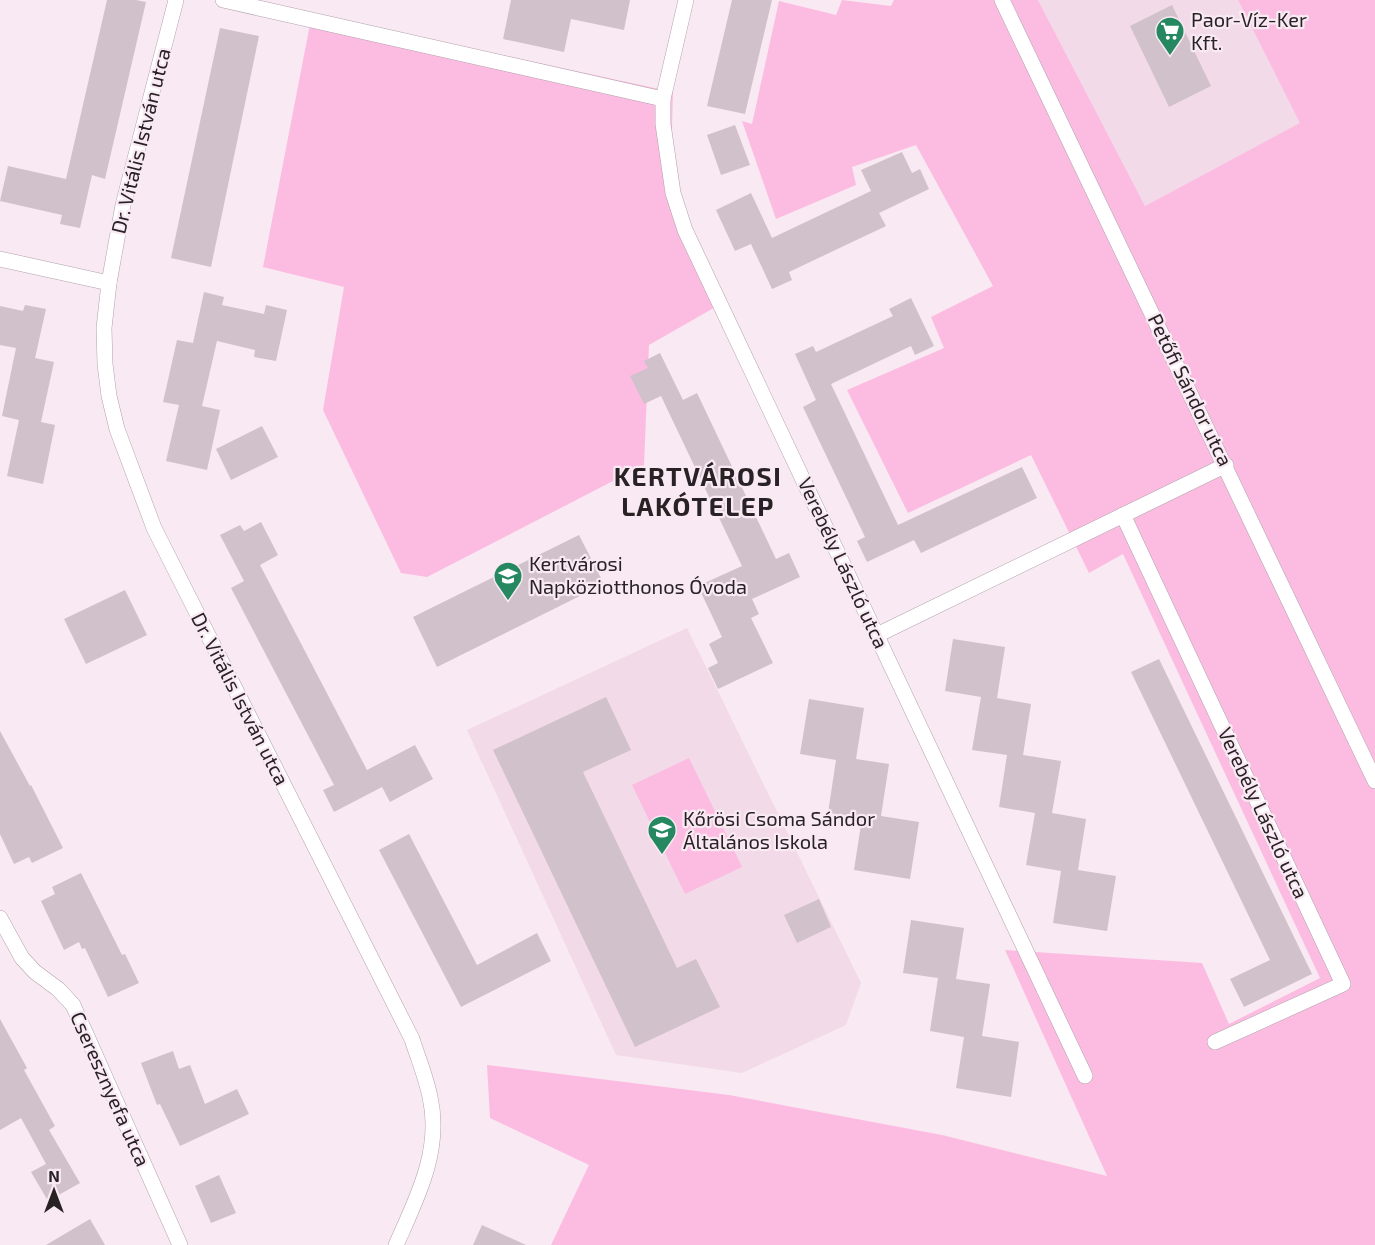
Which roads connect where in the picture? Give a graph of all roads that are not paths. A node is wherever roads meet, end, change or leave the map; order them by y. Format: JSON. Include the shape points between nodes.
{"nodes":[{"id":1,"x":176,"y":0,"type":"edge"},
{"id":2,"x":223,"y":0,"type":"edge"},
{"id":3,"x":686,"y":0,"type":"edge"},
{"id":4,"x":1002,"y":0,"type":"edge"},
{"id":5,"x":663,"y":99,"type":"junction"},
{"id":6,"x":0,"y":259,"type":"edge"},
{"id":7,"x":109,"y":283,"type":"junction"},
{"id":8,"x":1226,"y":465,"type":"junction"},
{"id":9,"x":1124,"y":515,"type":"junction"},
{"id":10,"x":877,"y":635,"type":"junction"},
{"id":11,"x":1375,"y":781,"type":"edge"},
{"id":12,"x":0,"y":918,"type":"edge"},
{"id":13,"x":1215,"y":1042,"type":"dead end"},
{"id":14,"x":1085,"y":1076,"type":"dead end"},
{"id":15,"x":180,"y":1245,"type":"edge"},
{"id":16,"x":396,"y":1245,"type":"edge"}],
"edges":[{"from":1,"to":7,"type":"street","name":"Dr. Vitális István utca","via":[[123,205]]},
{"from":2,"to":5,"type":"street"},
{"from":3,"to":5,"type":"street","name":"Verebély László utca"},
{"from":4,"to":8,"type":"street","name":"Petőfi Sándor utca"},
{"from":5,"to":10,"type":"street","name":"Verebély László utca","via":[[673,194],[685,230]]},
{"from":6,"to":7,"type":"street"},
{"from":7,"to":16,"type":"street","name":"Dr. Vitális István utca","via":[[104,328],[109,396],[117,429],[154,528],[412,1039],[431,1099],[432,1140],[427,1172]]},
{"from":8,"to":9,"type":"street"},
{"from":8,"to":11,"type":"street","name":"Petőfi Sándor utca"},
{"from":9,"to":10,"type":"street"},
{"from":9,"to":13,"type":"street","name":"Verebély László utca","via":[[1343,984]]},
{"from":10,"to":14,"type":"street","name":"Verebély László utca"},
{"from":12,"to":15,"type":"street","name":"Cseresznyefa utca","via":[[22,958],[73,1005]]}]}
